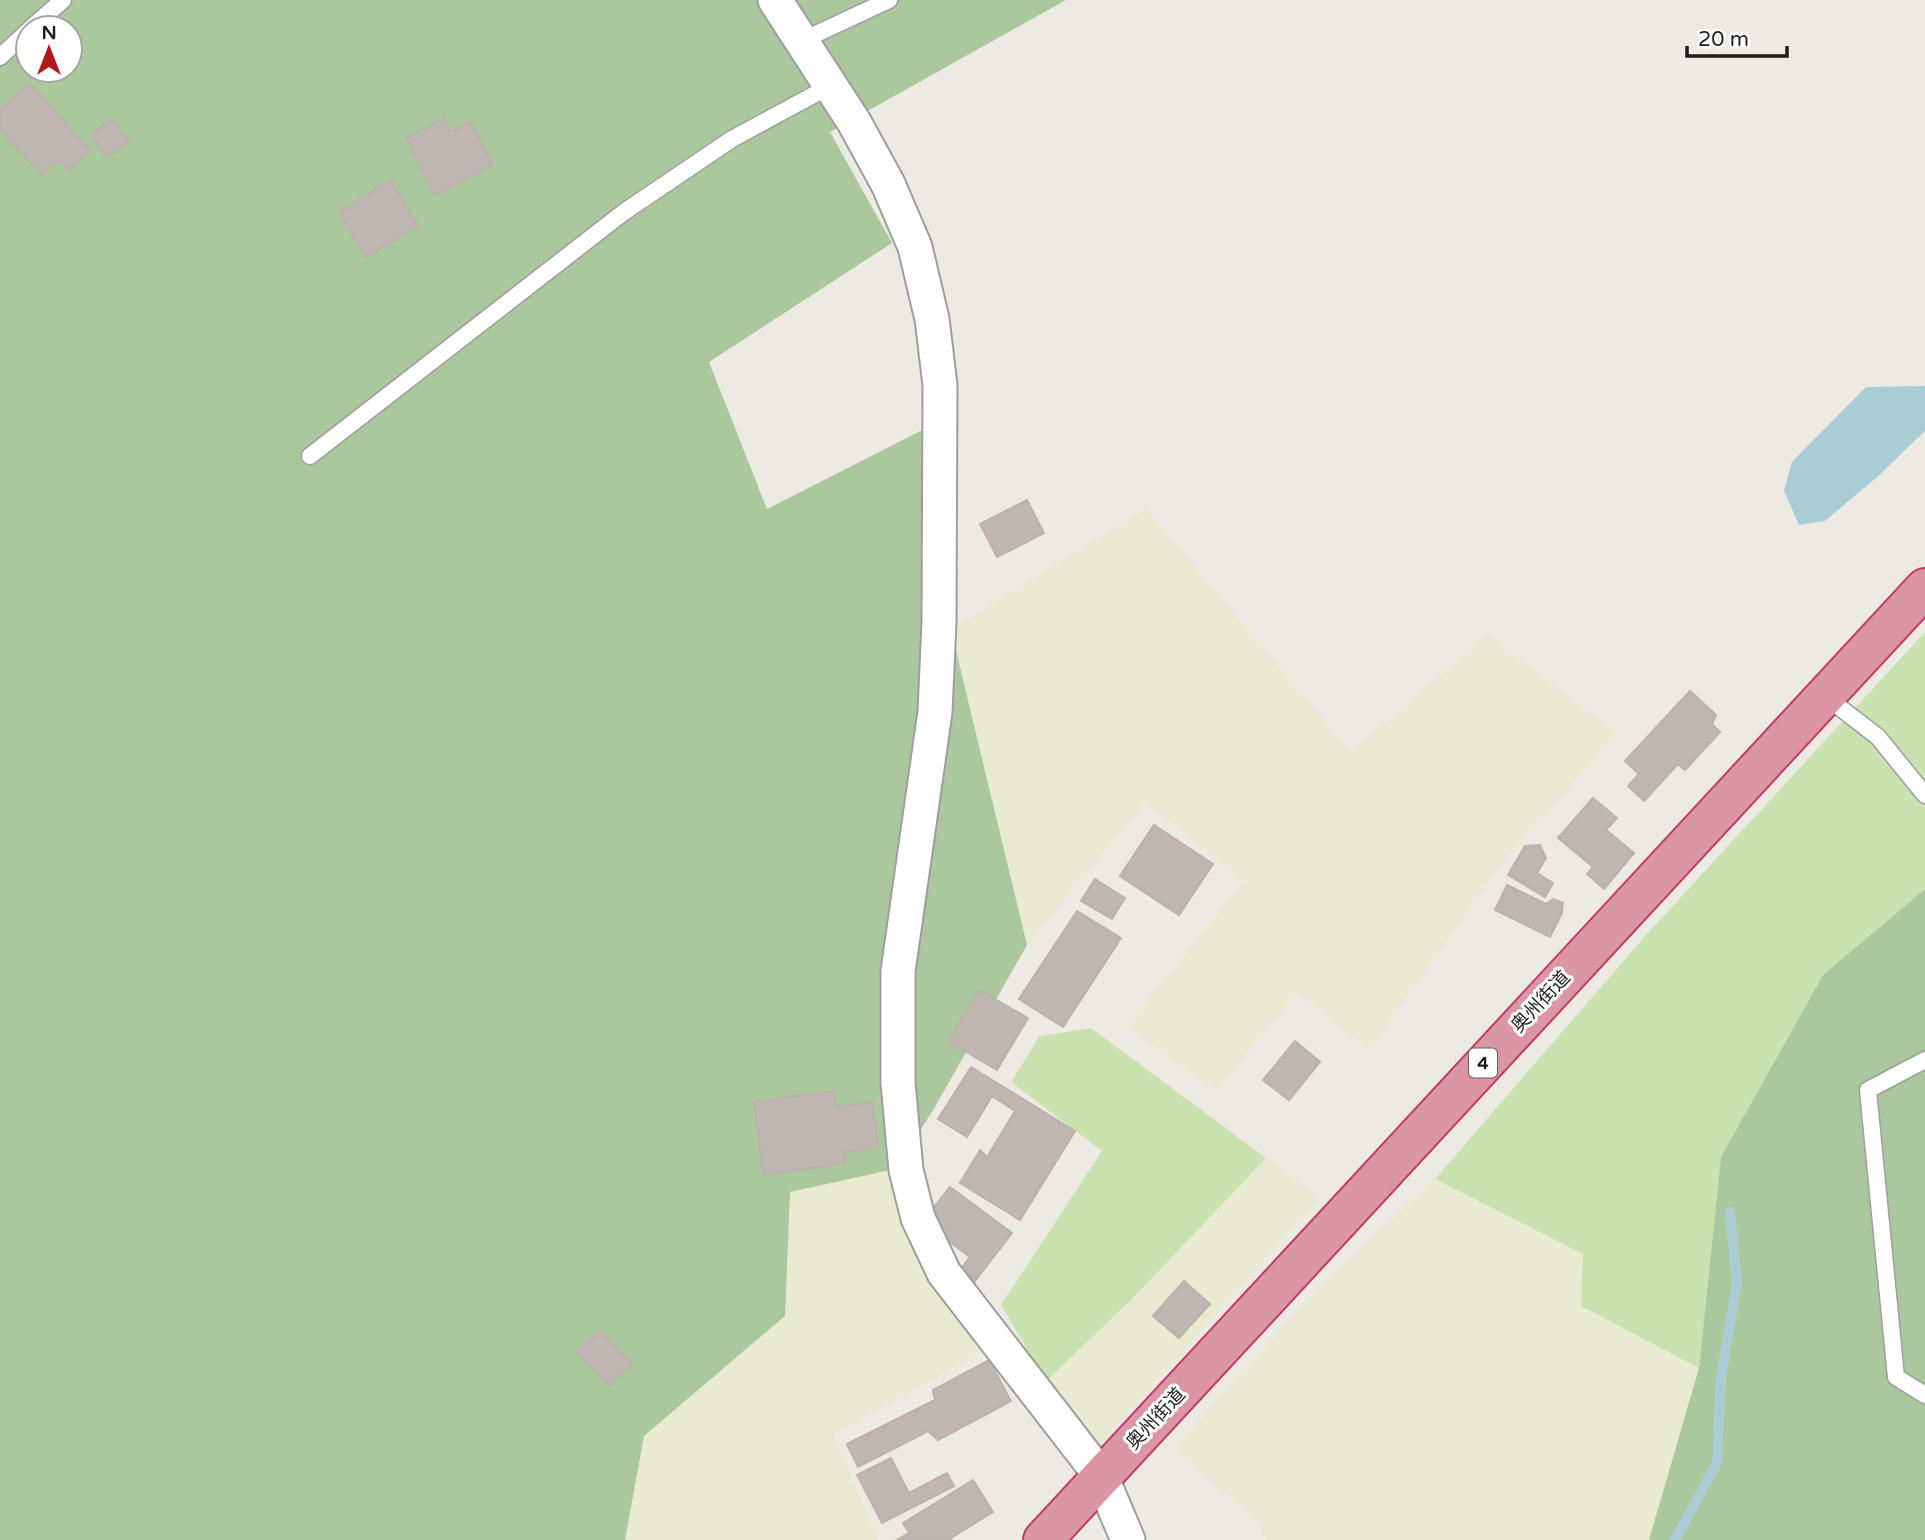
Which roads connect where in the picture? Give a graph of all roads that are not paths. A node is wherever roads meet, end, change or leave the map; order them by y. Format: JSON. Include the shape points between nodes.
{"nodes":[{"id":1,"x":63,"y":0,"type":"edge"},
{"id":2,"x":775,"y":0,"type":"edge"},
{"id":3,"x":889,"y":0,"type":"edge"},
{"id":4,"x":47,"y":14,"type":"edge"},
{"id":5,"x":801,"y":41,"type":"junction"},
{"id":6,"x":14,"y":43,"type":"edge"},
{"id":7,"x":0,"y":57,"type":"edge"},
{"id":8,"x":830,"y":86,"type":"junction"},
{"id":9,"x":310,"y":456,"type":"dead end"},
{"id":10,"x":1925,"y":588,"type":"edge"},
{"id":11,"x":1824,"y":695,"type":"junction"},
{"id":12,"x":1925,"y":795,"type":"edge"},
{"id":13,"x":1925,"y":1060,"type":"edge"},
{"id":14,"x":1925,"y":1395,"type":"edge"},
{"id":15,"x":1101,"y":1476,"type":"junction"},
{"id":16,"x":1043,"y":1540,"type":"edge"},
{"id":17,"x":1128,"y":1540,"type":"edge"}],
"edges":[{"from":1,"to":4,"type":"lane"},
{"from":2,"to":5,"type":"street"},
{"from":3,"to":5,"type":"lane"},
{"from":5,"to":8,"type":"street"},
{"from":6,"to":7,"type":"lane"},
{"from":8,"to":9,"type":"lane","via":[[732,139],[624,212]]},
{"from":8,"to":15,"type":"street","via":[[888,184],[915,247],[932,319],[940,385],[935,712],[898,971],[898,1083],[906,1170],[918,1218],[944,1273]]},
{"from":10,"to":11,"type":"highway","name":"奥州街道","number":"4"},
{"from":11,"to":12,"type":"lane","via":[[1878,737]]},
{"from":11,"to":15,"type":"highway","name":"奥州街道","number":"4"},
{"from":13,"to":14,"type":"lane","via":[[1868,1090],[1896,1377]]},
{"from":15,"to":16,"type":"highway","name":"奥州街道","number":"4"},
{"from":15,"to":17,"type":"street"}]}
